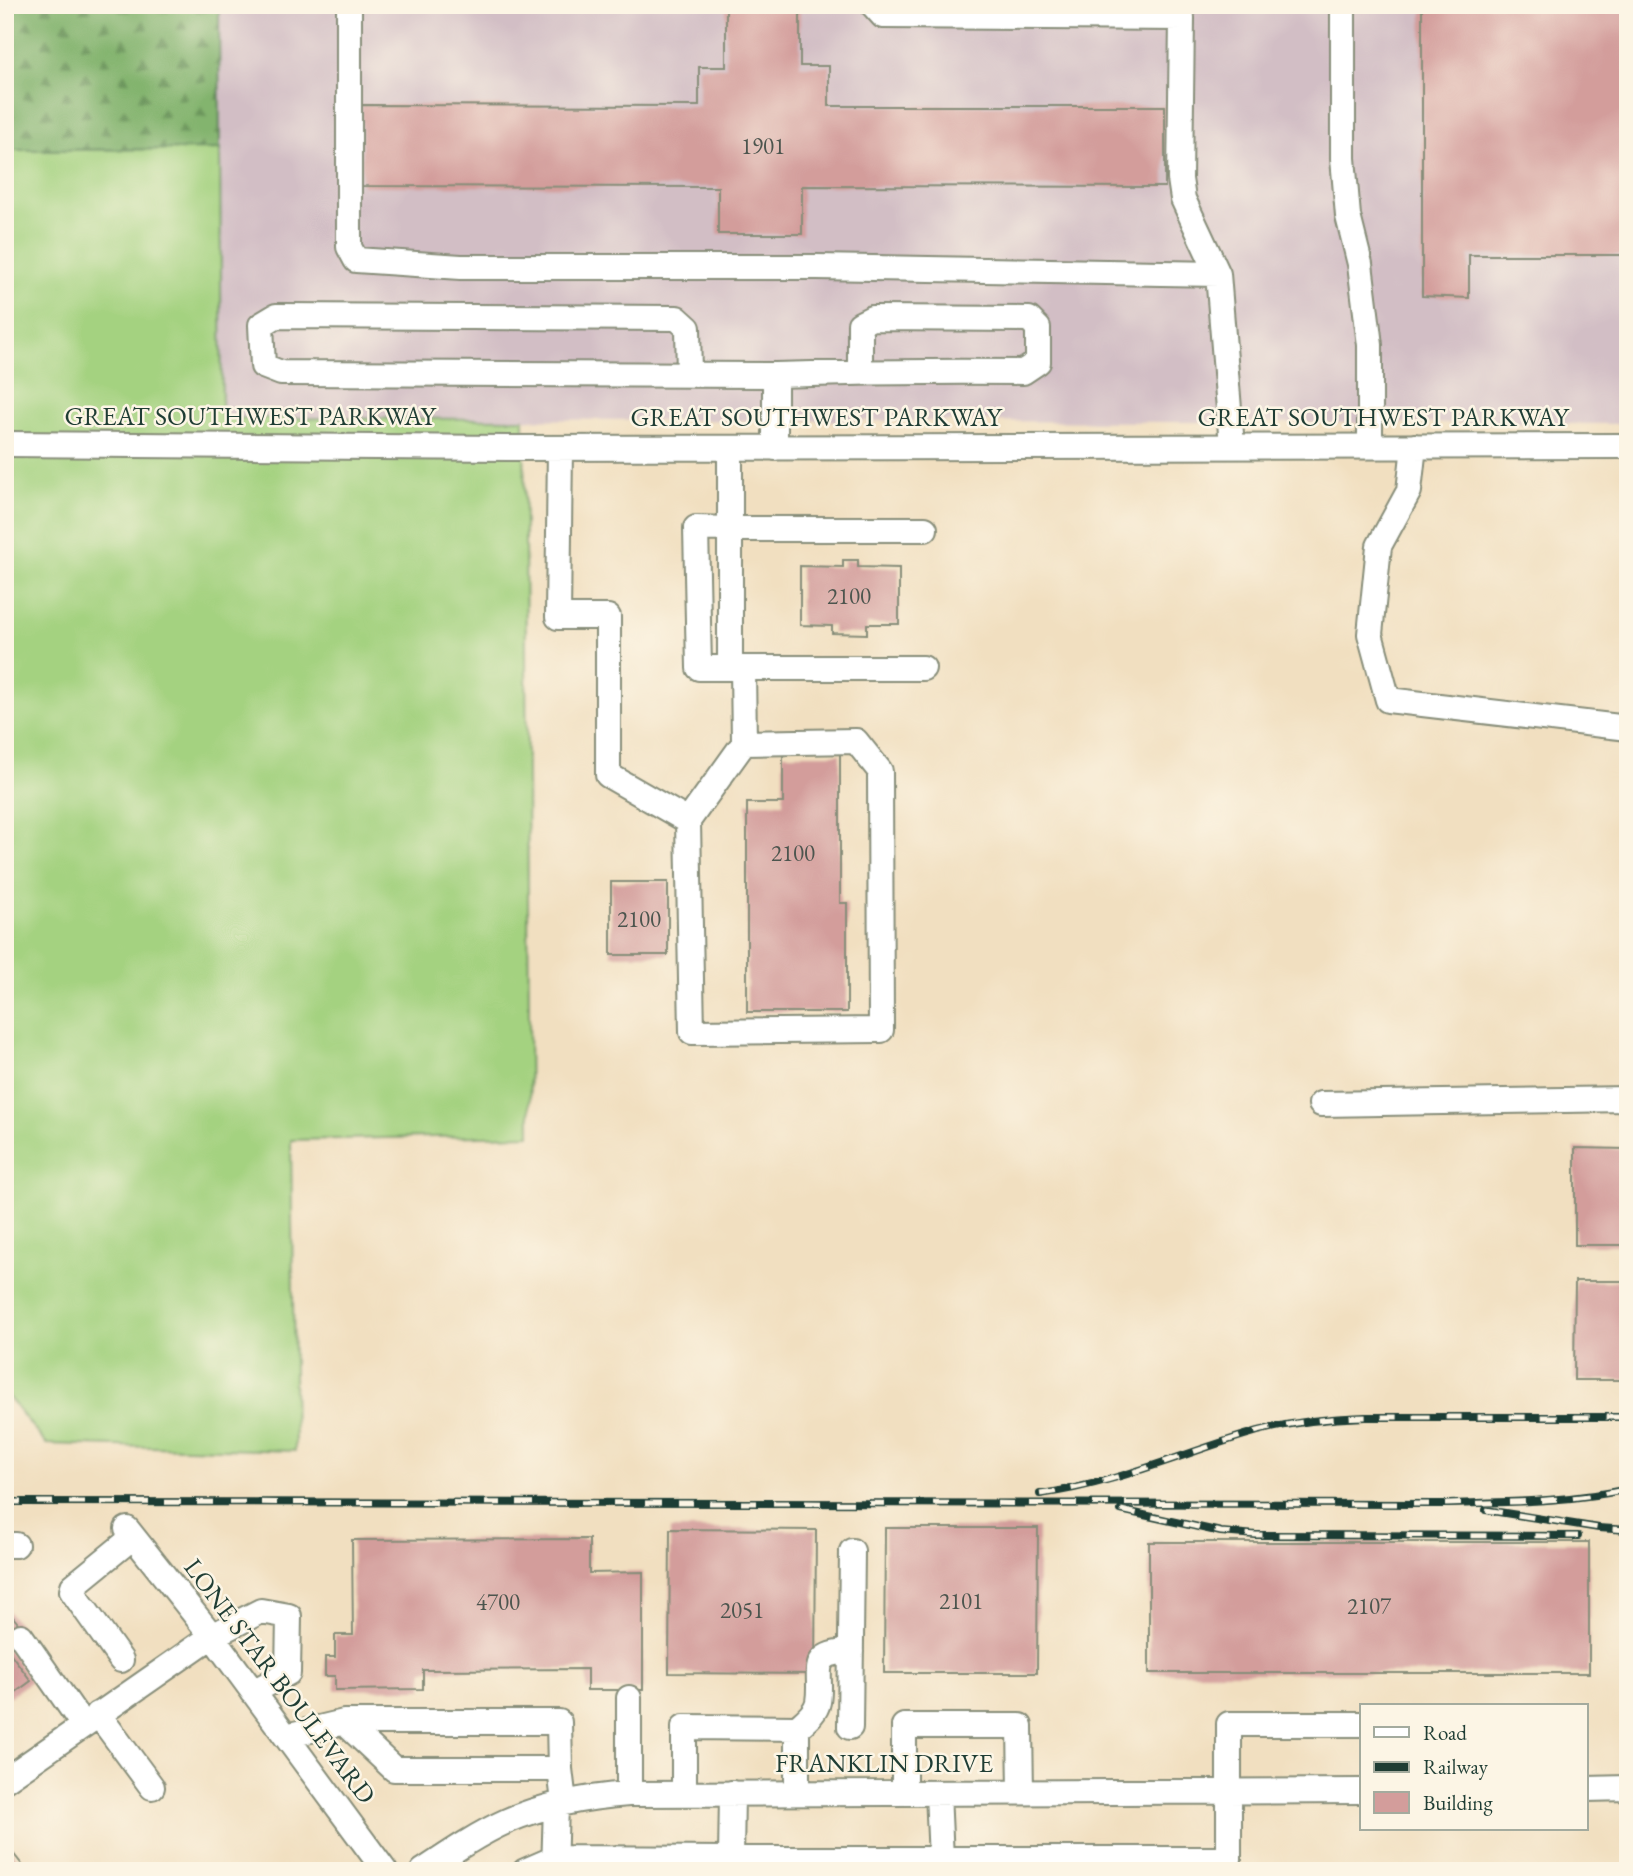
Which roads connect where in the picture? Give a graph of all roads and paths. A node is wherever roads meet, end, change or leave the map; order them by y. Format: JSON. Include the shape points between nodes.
{"nodes":[{"id":1,"x":349,"y":5,"type":"edge"},
{"id":2,"x":873,"y":5,"type":"edge"},
{"id":3,"x":1343,"y":5,"type":"edge"},
{"id":4,"x":1187,"y":12,"type":"edge"},
{"id":5,"x":1218,"y":274,"type":"junction"},
{"id":6,"x":860,"y":372,"type":"junction"},
{"id":7,"x":689,"y":374,"type":"junction"},
{"id":8,"x":775,"y":375,"type":"junction"},
{"id":9,"x":5,"y":444,"type":"edge"},
{"id":10,"x":1231,"y":446,"type":"junction"},
{"id":11,"x":1370,"y":446,"type":"junction"},
{"id":12,"x":1414,"y":446,"type":"junction"},
{"id":13,"x":1628,"y":446,"type":"edge"},
{"id":14,"x":560,"y":447,"type":"junction"},
{"id":15,"x":730,"y":447,"type":"junction"},
{"id":16,"x":775,"y":447,"type":"junction"},
{"id":17,"x":730,"y":529,"type":"junction"},
{"id":18,"x":925,"y":529,"type":"dead end"},
{"id":19,"x":737,"y":668,"type":"junction"},
{"id":20,"x":923,"y":668,"type":"dead end"},
{"id":21,"x":1628,"y":728,"type":"edge"},
{"id":22,"x":744,"y":743,"type":"junction"},
{"id":23,"x":688,"y":821,"type":"junction"},
{"id":24,"x":1628,"y":1099,"type":"edge"},
{"id":25,"x":1321,"y":1104,"type":"dead end"},
{"id":26,"x":852,"y":1551,"type":"dead end"},
{"id":27,"x":22,"y":1636,"type":"dead end"},
{"id":28,"x":212,"y":1636,"type":"junction"},
{"id":29,"x":851,"y":1652,"type":"junction"},
{"id":30,"x":121,"y":1660,"type":"dead end"},
{"id":31,"x":253,"y":1692,"type":"junction"},
{"id":32,"x":629,"y":1698,"type":"dead end"},
{"id":33,"x":91,"y":1720,"type":"junction"},
{"id":34,"x":344,"y":1722,"type":"junction"},
{"id":35,"x":1360,"y":1724,"type":"edge"},
{"id":36,"x":850,"y":1727,"type":"dead end"},
{"id":37,"x":797,"y":1728,"type":"junction"},
{"id":38,"x":286,"y":1736,"type":"junction"},
{"id":39,"x":560,"y":1769,"type":"junction"},
{"id":40,"x":5,"y":1780,"type":"edge"},
{"id":41,"x":152,"y":1787,"type":"dead end"},
{"id":42,"x":1628,"y":1788,"type":"edge"},
{"id":43,"x":1588,"y":1789,"type":"edge"},
{"id":44,"x":1360,"y":1791,"type":"edge"},
{"id":45,"x":1021,"y":1792,"type":"junction"},
{"id":46,"x":1228,"y":1792,"type":"junction"},
{"id":47,"x":684,"y":1793,"type":"junction"},
{"id":48,"x":732,"y":1793,"type":"junction"},
{"id":49,"x":797,"y":1793,"type":"junction"},
{"id":50,"x":904,"y":1793,"type":"junction"},
{"id":51,"x":938,"y":1793,"type":"junction"},
{"id":52,"x":629,"y":1794,"type":"junction"},
{"id":53,"x":560,"y":1803,"type":"junction"},
{"id":54,"x":731,"y":1859,"type":"junction"},
{"id":55,"x":941,"y":1859,"type":"junction"},
{"id":56,"x":555,"y":1865,"type":"edge"},
{"id":57,"x":385,"y":1871,"type":"edge"},
{"id":58,"x":423,"y":1871,"type":"edge"},
{"id":59,"x":525,"y":1871,"type":"edge"}],
"edges":[{"from":1,"to":5,"type":"street","via":[[349,247],[356,260],[461,267]]},
{"from":2,"to":4,"type":"street","via":[[883,16]]},
{"from":3,"to":11,"type":"street","via":[[1343,158],[1370,345]]},
{"from":4,"to":5,"type":"street","via":[[1180,179],[1183,199]]},
{"from":5,"to":10,"type":"street"},
{"from":6,"to":6,"type":"street","via":[[1023,372],[1038,362],[1038,328],[1028,319],[872,318],[860,324]]},
{"from":6,"to":8,"type":"street"},
{"from":7,"to":7,"type":"street","via":[[281,373],[263,366],[261,325],[276,316],[677,318],[688,328]]},
{"from":7,"to":8,"type":"street"},
{"from":8,"to":16,"type":"street"},
{"from":9,"to":14,"type":"street","name":"GREAT SOUTHWEST PARKWAY"},
{"from":10,"to":11,"type":"street","name":"GREAT SOUTHWEST PARKWAY"},
{"from":10,"to":16,"type":"street","name":"GREAT SOUTHWEST PARKWAY"},
{"from":11,"to":12,"type":"street","name":"GREAT SOUTHWEST PARKWAY"},
{"from":12,"to":13,"type":"street","name":"GREAT SOUTHWEST PARKWAY"},
{"from":12,"to":21,"type":"street","via":[[1409,491],[1379,546],[1370,634],[1388,700]]},
{"from":14,"to":15,"type":"street","name":"GREAT SOUTHWEST PARKWAY"},
{"from":14,"to":23,"type":"street","via":[[558,617],[608,617],[608,775]]},
{"from":15,"to":16,"type":"street","name":"GREAT SOUTHWEST PARKWAY"},
{"from":15,"to":17,"type":"street"},
{"from":17,"to":18,"type":"street"},
{"from":17,"to":19,"type":"street"},
{"from":17,"to":19,"type":"street","via":[[696,528],[699,668]]},
{"from":19,"to":20,"type":"street"},
{"from":19,"to":22,"type":"street"},
{"from":22,"to":23,"type":"street"},
{"from":22,"to":23,"type":"street","via":[[856,741],[880,772],[881,1030],[692,1032]]},
{"from":24,"to":25,"type":"street"},
{"from":26,"to":29,"type":"street"},
{"from":27,"to":33,"type":"street"},
{"from":28,"to":30,"type":"street","name":"LONE STAR BOULEVARD","via":[[130,1533],[72,1591]]},
{"from":28,"to":31,"type":"street","name":"LONE STAR BOULEVARD"},
{"from":28,"to":31,"type":"street","via":[[261,1611],[289,1616],[288,1672]]},
{"from":28,"to":33,"type":"street"},
{"from":29,"to":36,"type":"street"},
{"from":29,"to":37,"type":"street","via":[[831,1654],[818,1666],[818,1703]]},
{"from":31,"to":38,"type":"street","name":"LONE STAR BOULEVARD"},
{"from":32,"to":52,"type":"street"},
{"from":33,"to":40,"type":"street"},
{"from":33,"to":41,"type":"street"},
{"from":34,"to":38,"type":"street"},
{"from":34,"to":39,"type":"street","via":[[394,1769]]},
{"from":34,"to":39,"type":"street","via":[[559,1722]]},
{"from":35,"to":46,"type":"street","via":[[1229,1724]]},
{"from":37,"to":47,"type":"street","via":[[684,1727]]},
{"from":37,"to":49,"type":"street"},
{"from":38,"to":57,"type":"street","name":"LONE STAR BOULEVARD"},
{"from":39,"to":53,"type":"street"},
{"from":42,"to":43,"type":"street"},
{"from":44,"to":46,"type":"street","name":"FRANKLIN DRIVE"},
{"from":45,"to":46,"type":"street","name":"FRANKLIN DRIVE"},
{"from":45,"to":50,"type":"street","via":[[1020,1726],[904,1726]]},
{"from":45,"to":51,"type":"street","name":"FRANKLIN DRIVE"},
{"from":46,"to":55,"type":"street","via":[[1229,1859]]},
{"from":47,"to":48,"type":"street","name":"FRANKLIN DRIVE"},
{"from":47,"to":52,"type":"street","name":"FRANKLIN DRIVE"},
{"from":48,"to":49,"type":"street","name":"FRANKLIN DRIVE"},
{"from":48,"to":54,"type":"street"},
{"from":49,"to":50,"type":"street","name":"FRANKLIN DRIVE"},
{"from":50,"to":51,"type":"street","name":"FRANKLIN DRIVE"},
{"from":51,"to":55,"type":"street"},
{"from":52,"to":53,"type":"street","name":"FRANKLIN DRIVE"},
{"from":53,"to":56,"type":"street"},
{"from":53,"to":58,"type":"street","name":"FRANKLIN DRIVE","via":[[508,1821]]},
{"from":54,"to":55,"type":"street"},
{"from":54,"to":56,"type":"street"},
{"from":56,"to":59,"type":"street"}]}
